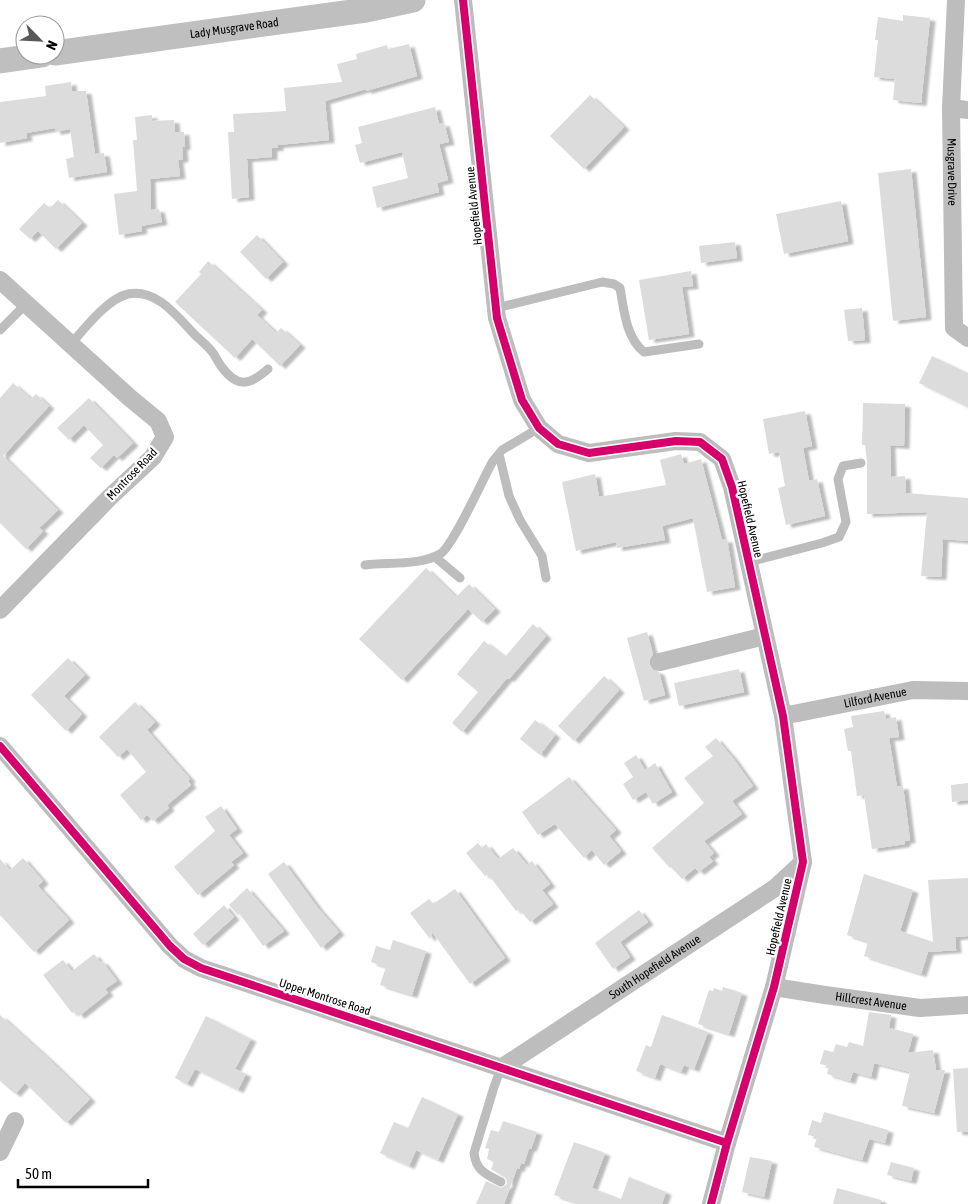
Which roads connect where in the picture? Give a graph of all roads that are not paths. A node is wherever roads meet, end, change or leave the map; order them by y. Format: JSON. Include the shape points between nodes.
{"nodes":[{"id":1,"x":413,"y":0,"type":"edge"},
{"id":2,"x":463,"y":0,"type":"edge"},
{"id":3,"x":956,"y":0,"type":"edge"},
{"id":4,"x":363,"y":5,"type":"edge"},
{"id":5,"x":65,"y":51,"type":"edge"},
{"id":6,"x":15,"y":58,"type":"edge"},
{"id":7,"x":0,"y":59,"type":"edge"},
{"id":8,"x":960,"y":109,"type":"edge"},
{"id":9,"x":0,"y":280,"type":"edge"},
{"id":10,"x":26,"y":304,"type":"junction"},
{"id":11,"x":496,"y":308,"type":"junction"},
{"id":12,"x":1,"y":329,"type":"edge"},
{"id":13,"x":968,"y":338,"type":"edge"},
{"id":14,"x":71,"y":344,"type":"junction"},
{"id":15,"x":698,"y":344,"type":"dead end"},
{"id":16,"x":268,"y":369,"type":"dead end"},
{"id":17,"x":539,"y":428,"type":"junction"},
{"id":18,"x":499,"y":454,"type":"junction"},
{"id":19,"x":861,"y":463,"type":"dead end"},
{"id":20,"x":435,"y":557,"type":"junction"},
{"id":21,"x":749,"y":562,"type":"junction"},
{"id":22,"x":364,"y":566,"type":"dead end"},
{"id":23,"x":460,"y":578,"type":"dead end"},
{"id":24,"x":546,"y":578,"type":"dead end"},
{"id":25,"x":0,"y":610,"type":"edge"},
{"id":26,"x":765,"y":636,"type":"junction"},
{"id":27,"x":660,"y":662,"type":"dead end"},
{"id":28,"x":968,"y":691,"type":"edge"},
{"id":29,"x":783,"y":716,"type":"junction"},
{"id":30,"x":0,"y":746,"type":"edge"},
{"id":31,"x":803,"y":862,"type":"junction"},
{"id":32,"x":774,"y":987,"type":"junction"},
{"id":33,"x":968,"y":1005,"type":"edge"},
{"id":34,"x":501,"y":1068,"type":"junction"},
{"id":35,"x":16,"y":1121,"type":"dead end"},
{"id":36,"x":727,"y":1142,"type":"junction"},
{"id":37,"x":0,"y":1152,"type":"edge"},
{"id":38,"x":501,"y":1182,"type":"dead end"},
{"id":39,"x":711,"y":1204,"type":"edge"}],
"edges":[{"from":1,"to":4,"type":"main road","name":"Lady Musgrave Road"},
{"from":2,"to":11,"type":"street","name":"Hopefield Avenue"},
{"from":3,"to":8,"type":"street","name":"Musgrave Drive"},
{"from":4,"to":5,"type":"main road","name":"Lady Musgrave Road"},
{"from":6,"to":7,"type":"main road"},
{"from":8,"to":13,"type":"street","name":"Musgrave Drive","via":[[954,328]]},
{"from":9,"to":10,"type":"street","name":"Montrose Road"},
{"from":10,"to":12,"type":"lane"},
{"from":10,"to":14,"type":"street","name":"Montrose Road"},
{"from":11,"to":15,"type":"lane","via":[[602,282],[614,284],[620,288],[631,336],[644,352]]},
{"from":11,"to":17,"type":"street","name":"Hopefield Avenue","via":[[522,400]]},
{"from":14,"to":16,"type":"lane","via":[[101,309],[127,294],[141,294],[157,299],[172,311],[213,353],[229,376],[243,383],[255,380]]},
{"from":14,"to":25,"type":"street","name":"Montrose Road","via":[[158,421],[165,437],[153,457]]},
{"from":17,"to":18,"type":"lane"},
{"from":17,"to":21,"type":"street","name":"Hopefield Avenue","via":[[558,444],[589,453],[676,441],[700,442],[722,459],[732,487]]},
{"from":18,"to":20,"type":"lane","via":[[453,540]]},
{"from":18,"to":24,"type":"lane","via":[[509,496],[542,556]]},
{"from":19,"to":21,"type":"lane","via":[[843,466],[838,479],[846,522],[839,537]]},
{"from":20,"to":22,"type":"lane"},
{"from":20,"to":23,"type":"lane"},
{"from":21,"to":26,"type":"street","name":"Hopefield Avenue"},
{"from":26,"to":27,"type":"street"},
{"from":26,"to":29,"type":"street","name":"Hopefield Avenue"},
{"from":28,"to":29,"type":"street","name":"Lilford Avenue","via":[[913,690]]},
{"from":29,"to":31,"type":"street","name":"Hopefield Avenue"},
{"from":30,"to":34,"type":"street","name":"Upper Montrose Road","via":[[184,959],[201,968]]},
{"from":31,"to":32,"type":"street","name":"Hopefield Avenue"},
{"from":31,"to":34,"type":"street","name":"South Hopefield Avenue","via":[[775,888]]},
{"from":32,"to":33,"type":"street","name":"Hillcrest Avenue","via":[[920,1008]]},
{"from":32,"to":36,"type":"street","name":"Hopefield Avenue"},
{"from":34,"to":36,"type":"street","name":"Upper Montrose Road"},
{"from":34,"to":38,"type":"lane","via":[[474,1153],[475,1163],[480,1169]]},
{"from":35,"to":37,"type":"street"},
{"from":36,"to":39,"type":"street","name":"Hopefield Avenue"}]}
